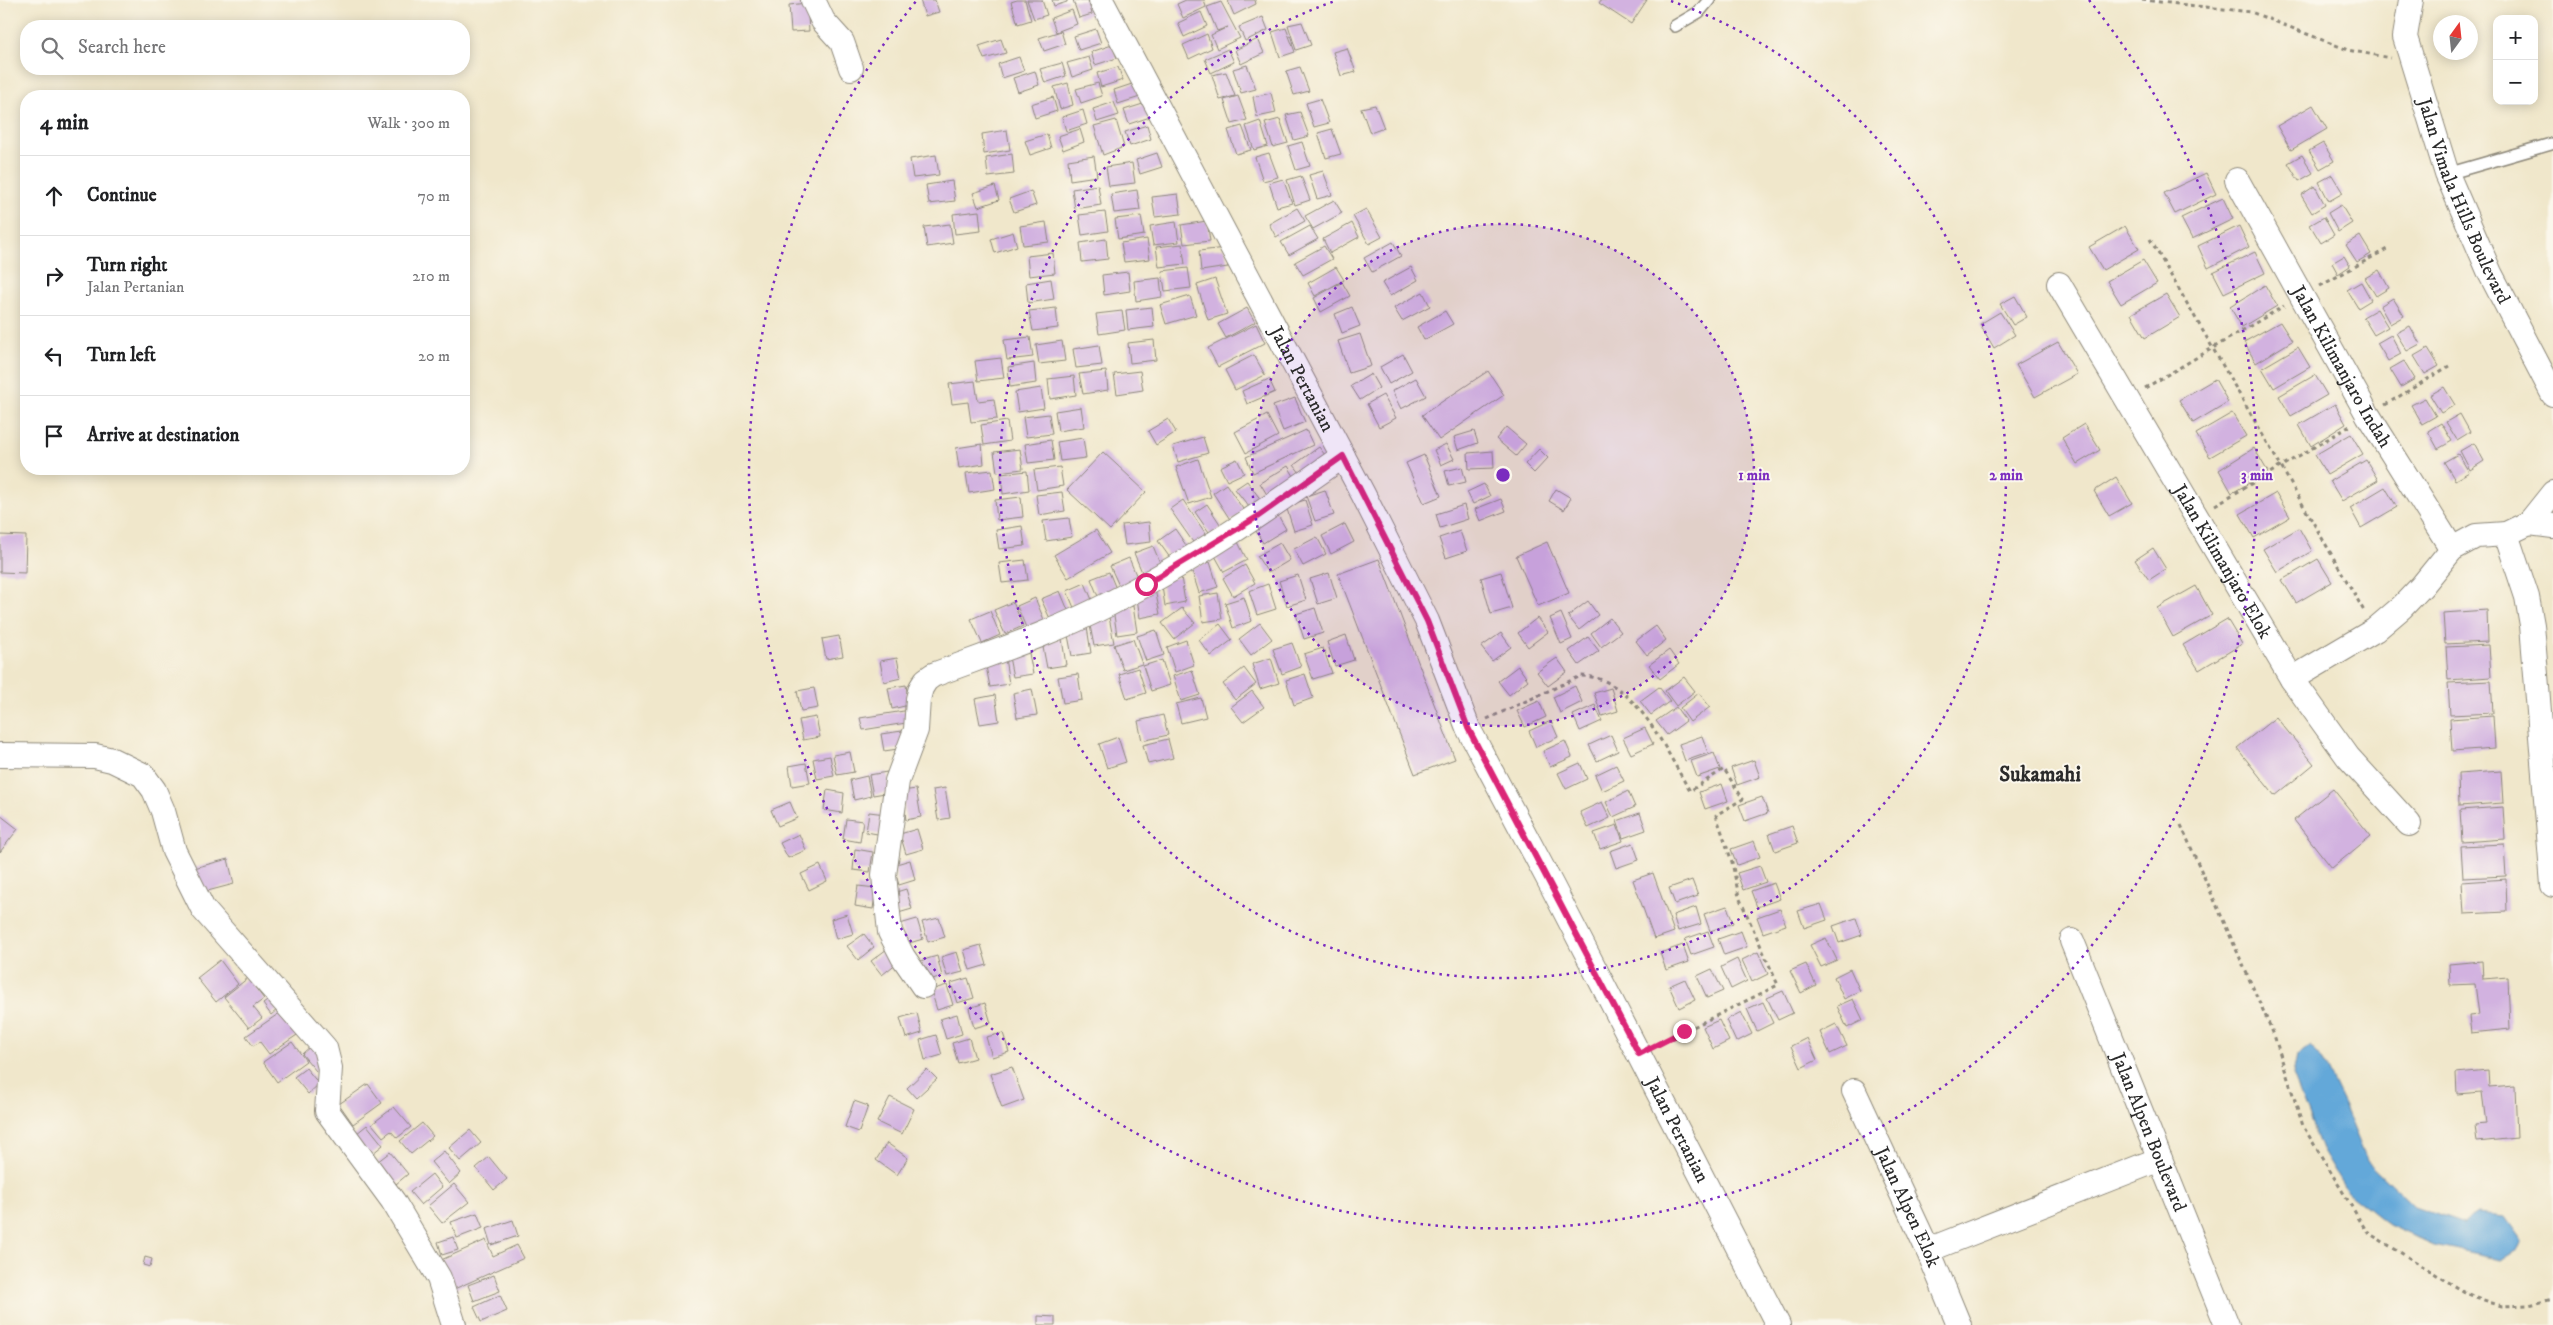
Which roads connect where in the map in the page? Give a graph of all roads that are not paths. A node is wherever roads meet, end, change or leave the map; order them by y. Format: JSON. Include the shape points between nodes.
{"nodes":[{"id":1,"x":813,"y":0,"type":"edge"},
{"id":2,"x":1100,"y":0,"type":"edge"},
{"id":3,"x":1709,"y":0,"type":"edge"},
{"id":4,"x":2410,"y":0,"type":"edge"},
{"id":5,"x":1675,"y":26,"type":"dead end"},
{"id":6,"x":851,"y":68,"type":"dead end"},
{"id":7,"x":2551,"y":144,"type":"dead end"},
{"id":8,"x":2447,"y":174,"type":"junction"},
{"id":9,"x":2237,"y":180,"type":"dead end"},
{"id":10,"x":2058,"y":284,"type":"dead end"},
{"id":11,"x":2553,"y":394,"type":"edge"},
{"id":12,"x":1343,"y":456,"type":"junction"},
{"id":13,"x":2553,"y":493,"type":"edge"},
{"id":14,"x":2529,"y":523,"type":"junction"},
{"id":15,"x":2553,"y":526,"type":"edge"},
{"id":16,"x":2506,"y":534,"type":"junction"},
{"id":17,"x":2452,"y":549,"type":"junction"},
{"id":18,"x":2292,"y":678,"type":"junction"},
{"id":19,"x":0,"y":755,"type":"edge"},
{"id":20,"x":2409,"y":824,"type":"dead end"},
{"id":21,"x":2553,"y":885,"type":"edge"},
{"id":22,"x":2072,"y":940,"type":"dead end"},
{"id":23,"x":923,"y":986,"type":"dead end"},
{"id":24,"x":1854,"y":1091,"type":"dead end"},
{"id":25,"x":2160,"y":1159,"type":"junction"},
{"id":26,"x":1928,"y":1250,"type":"junction"},
{"id":27,"x":454,"y":1325,"type":"edge"},
{"id":28,"x":1778,"y":1325,"type":"edge"},
{"id":29,"x":1958,"y":1325,"type":"edge"},
{"id":30,"x":2227,"y":1325,"type":"edge"}],
"edges":[{"from":1,"to":6,"type":"street","via":[[823,21],[842,42]]},
{"from":2,"to":12,"type":"street","name":"Jalan Pertanian"},
{"from":3,"to":5,"type":"lane","via":[[1699,12]]},
{"from":4,"to":8,"type":"street","name":"Jalan Vimala Hills Boulevard","via":[[2407,46]]},
{"from":7,"to":8,"type":"lane"},
{"from":8,"to":11,"type":"street","name":"Jalan Vimala Hills Boulevard","via":[[2490,273]]},
{"from":9,"to":17,"type":"street","name":"Jalan Kilimanjaro Indah","via":[[2368,415]]},
{"from":10,"to":18,"type":"street","name":"Jalan Kilimanjaro Elok"},
{"from":12,"to":23,"type":"street","via":[[1257,517],[1116,600],[1076,620],[926,680],[918,699],[916,730],[897,781],[884,875],[890,932],[902,957]]},
{"from":12,"to":28,"type":"street","name":"Jalan Pertanian","via":[[1427,621],[1468,728]]},
{"from":13,"to":14,"type":"street"},
{"from":14,"to":15,"type":"street"},
{"from":14,"to":16,"type":"street"},
{"from":16,"to":17,"type":"street","via":[[2476,536]]},
{"from":16,"to":21,"type":"street","via":[[2532,625]]},
{"from":17,"to":18,"type":"street","via":[[2422,586],[2375,630]]},
{"from":18,"to":20,"type":"street","name":"Jalan Kilimanjaro Elok","via":[[2348,757]]},
{"from":19,"to":27,"type":"street","via":[[95,756],[112,760],[143,775],[154,790],[174,852],[203,909],[325,1048],[330,1068],[327,1110],[392,1201],[439,1278]]},
{"from":22,"to":25,"type":"street","name":"Jalan Alpen Boulevard"},
{"from":24,"to":26,"type":"street","name":"Jalan Alpen Elok"},
{"from":25,"to":26,"type":"street"},
{"from":25,"to":30,"type":"street","name":"Jalan Alpen Boulevard"},
{"from":26,"to":29,"type":"street","name":"Jalan Alpen Elok"}]}
